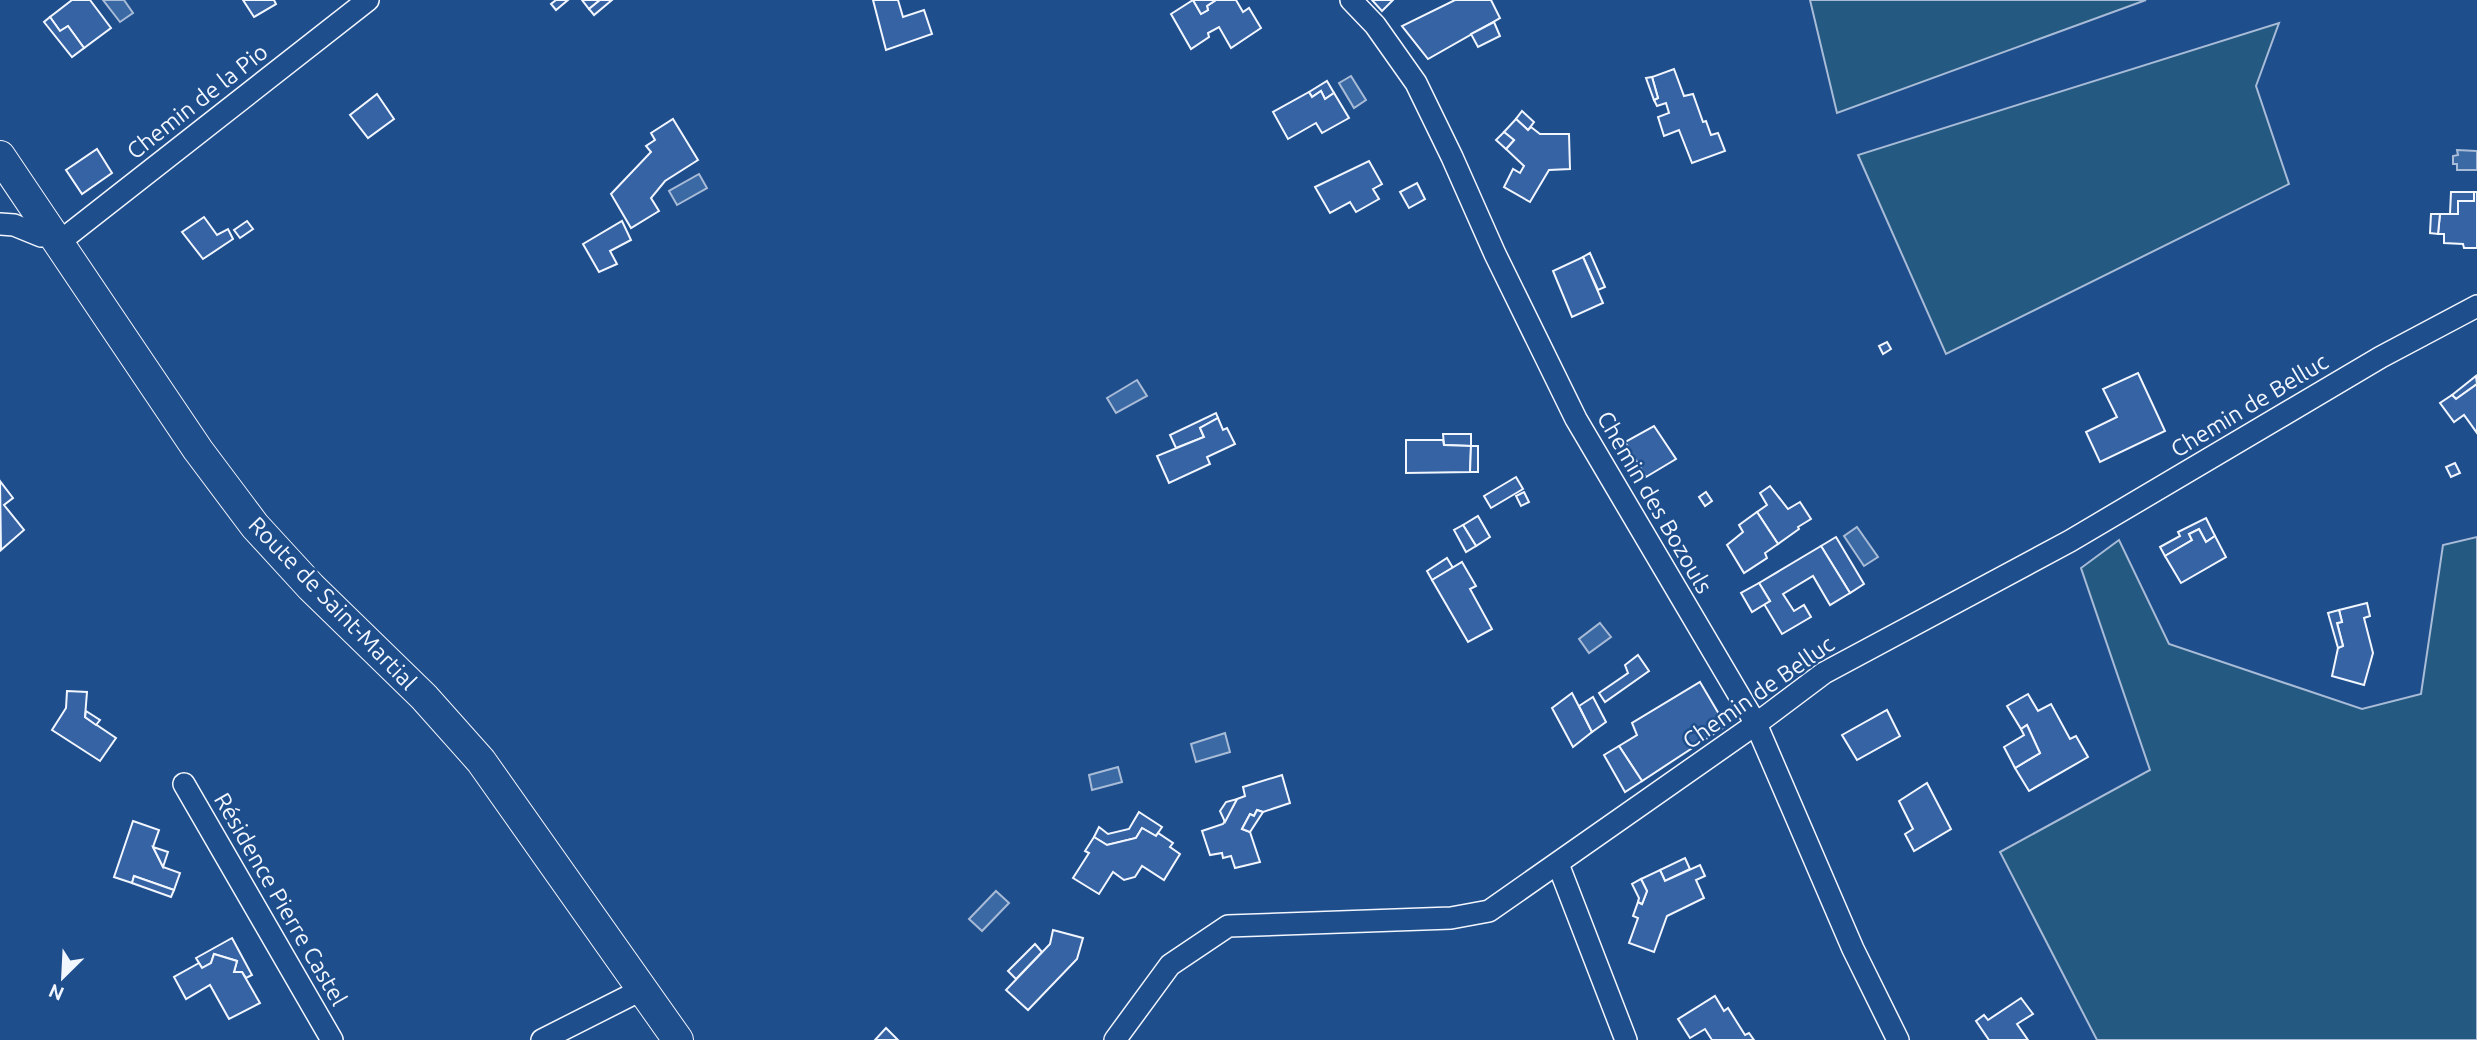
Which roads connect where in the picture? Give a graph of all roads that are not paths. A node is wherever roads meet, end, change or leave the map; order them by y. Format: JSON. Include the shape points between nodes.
{"nodes":[{"id":1,"x":368,"y":0,"type":"edge"},
{"id":2,"x":1351,"y":0,"type":"edge"},
{"id":3,"x":0,"y":156,"type":"edge"},
{"id":4,"x":0,"y":224,"type":"edge"},
{"id":5,"x":54,"y":236,"type":"junction"},
{"id":6,"x":2477,"y":306,"type":"edge"},
{"id":7,"x":1756,"y":724,"type":"junction"},
{"id":8,"x":184,"y":784,"type":"dead end"},
{"id":9,"x":1558,"y":864,"type":"junction"},
{"id":10,"x":643,"y":989,"type":"junction"},
{"id":11,"x":332,"y":1040,"type":"edge"},
{"id":12,"x":542,"y":1040,"type":"edge"},
{"id":13,"x":678,"y":1040,"type":"edge"},
{"id":14,"x":1115,"y":1040,"type":"edge"},
{"id":15,"x":1626,"y":1040,"type":"edge"},
{"id":16,"x":1898,"y":1040,"type":"edge"}],
"edges":[{"from":1,"to":5,"type":"street","name":"Chemin de la Pio"},
{"from":2,"to":7,"type":"street","name":"Chemin des Bozouls","via":[[1416,83],[1576,419]]},
{"from":3,"to":5,"type":"main road","name":"Route de Saint-Martial"},
{"from":4,"to":5,"type":"street"},
{"from":5,"to":10,"type":"main road","name":"Route de Saint-Martial","via":[[198,450],[255,526],[481,761]]},
{"from":6,"to":7,"type":"street","name":"Chemin de Belluc","via":[[2381,357],[2070,541],[1824,673]]},
{"from":7,"to":9,"type":"street","name":"Chemin de Belluc"},
{"from":7,"to":16,"type":"street","name":"Chemin des Bozouls","via":[[1853,949]]},
{"from":8,"to":11,"type":"street","name":"Résidence Pierre Castel"},
{"from":9,"to":14,"type":"street","name":"Chemin de Belluc","via":[[1489,911],[1451,918],[1228,926],[1170,965]]},
{"from":9,"to":15,"type":"street"},
{"from":10,"to":12,"type":"street"},
{"from":10,"to":13,"type":"main road","name":"Route de Saint-Martial"}]}
